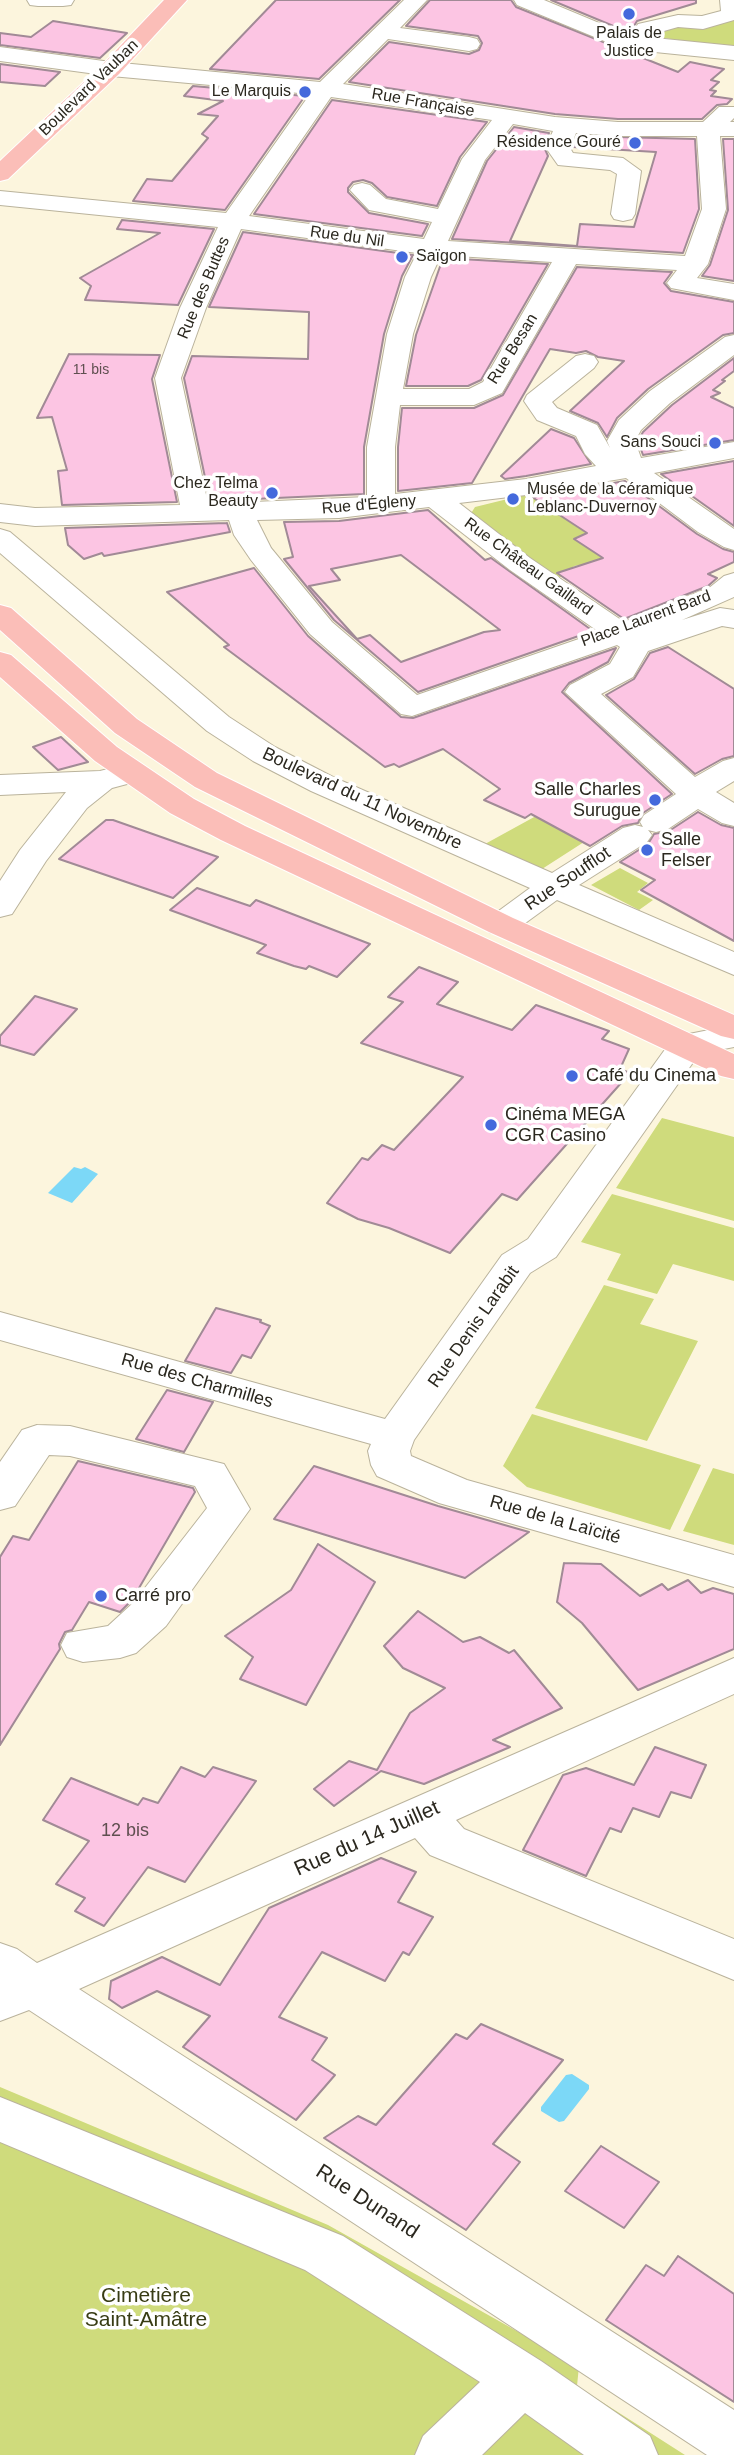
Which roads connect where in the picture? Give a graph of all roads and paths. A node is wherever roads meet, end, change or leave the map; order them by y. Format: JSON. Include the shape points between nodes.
{"nodes":[{"id":1,"x":38,"y":0,"type":"edge"},
{"id":2,"x":63,"y":0,"type":"edge"},
{"id":3,"x":176,"y":0,"type":"edge"},
{"id":4,"x":416,"y":0,"type":"edge"},
{"id":5,"x":525,"y":0,"type":"edge"},
{"id":6,"x":733,"y":0,"type":"edge"},
{"id":7,"x":383,"y":32,"type":"junction"},
{"id":8,"x":617,"y":37,"type":"junction"},
{"id":9,"x":469,"y":44,"type":"dead end"},
{"id":10,"x":0,"y":54,"type":"edge"},
{"id":11,"x":734,"y":54,"type":"edge"},
{"id":12,"x":111,"y":69,"type":"junction"},
{"id":13,"x":326,"y":88,"type":"junction"},
{"id":14,"x":734,"y":106,"type":"edge"},
{"id":15,"x":506,"y":117,"type":"junction"},
{"id":16,"x":567,"y":125,"type":"junction"},
{"id":17,"x":734,"y":129,"type":"edge"},
{"id":18,"x":708,"y":130,"type":"junction"},
{"id":19,"x":0,"y":174,"type":"edge"},
{"id":20,"x":362,"y":190,"type":"dead end"},
{"id":21,"x":0,"y":198,"type":"edge"},
{"id":22,"x":623,"y":214,"type":"dead end"},
{"id":23,"x":445,"y":217,"type":"junction"},
{"id":24,"x":233,"y":221,"type":"junction"},
{"id":25,"x":430,"y":247,"type":"junction"},
{"id":26,"x":568,"y":256,"type":"junction"},
{"id":27,"x":687,"y":273,"type":"junction"},
{"id":28,"x":734,"y":292,"type":"edge"},
{"id":29,"x":734,"y":343,"type":"edge"},
{"id":30,"x":584,"y":362,"type":"dead end"},
{"id":31,"x":388,"y":397,"type":"junction"},
{"id":32,"x":734,"y":450,"type":"edge"},
{"id":33,"x":632,"y":468,"type":"junction"},
{"id":34,"x":436,"y":499,"type":"junction"},
{"id":35,"x":381,"y":505,"type":"junction"},
{"id":36,"x":734,"y":511,"type":"edge"},
{"id":37,"x":240,"y":512,"type":"junction"},
{"id":38,"x":0,"y":513,"type":"edge"},
{"id":39,"x":196,"y":514,"type":"junction"},
{"id":40,"x":35,"y":517,"type":"junction"},
{"id":41,"x":700,"y":521,"type":"junction"},
{"id":42,"x":0,"y":528,"type":"edge"},
{"id":43,"x":0,"y":538,"type":"edge"},
{"id":44,"x":734,"y":541,"type":"edge"},
{"id":45,"x":731,"y":590,"type":"edge"},
{"id":46,"x":0,"y":614,"type":"edge"},
{"id":47,"x":734,"y":619,"type":"edge"},
{"id":48,"x":734,"y":634,"type":"edge"},
{"id":49,"x":572,"y":651,"type":"junction"},
{"id":50,"x":621,"y":651,"type":"junction"},
{"id":51,"x":0,"y":661,"type":"edge"},
{"id":52,"x":734,"y":768,"type":"edge"},
{"id":53,"x":116,"y":777,"type":"junction"},
{"id":54,"x":0,"y":785,"type":"edge"},
{"id":55,"x":695,"y":794,"type":"junction"},
{"id":56,"x":734,"y":816,"type":"edge"},
{"id":57,"x":554,"y":886,"type":"junction"},
{"id":58,"x":0,"y":907,"type":"edge"},
{"id":59,"x":487,"y":935,"type":"junction"},
{"id":60,"x":734,"y":965,"type":"edge"},
{"id":61,"x":734,"y":1028,"type":"edge"},
{"id":62,"x":734,"y":1036,"type":"edge"},
{"id":63,"x":687,"y":1045,"type":"junction"},
{"id":64,"x":734,"y":1068,"type":"edge"},
{"id":65,"x":0,"y":1325,"type":"edge"},
{"id":66,"x":392,"y":1444,"type":"junction"},
{"id":67,"x":0,"y":1495,"type":"edge"},
{"id":68,"x":734,"y":1572,"type":"edge"},
{"id":69,"x":83,"y":1645,"type":"dead end"},
{"id":70,"x":734,"y":1675,"type":"edge"},
{"id":71,"x":422,"y":1814,"type":"junction"},
{"id":72,"x":734,"y":1959,"type":"edge"},
{"id":73,"x":11,"y":1984,"type":"edge"},
{"id":74,"x":0,"y":2119,"type":"edge"},
{"id":75,"x":522,"y":2379,"type":"junction"},
{"id":76,"x":734,"y":2441,"type":"edge"},
{"id":77,"x":443,"y":2455,"type":"edge"},
{"id":78,"x":629,"y":2455,"type":"edge"}],
"edges":[{"from":1,"to":2,"type":"street"},
{"from":3,"to":12,"type":"main road","name":"Boulevard Vauban"},
{"from":4,"to":7,"type":"street","name":"Rue des Buttes"},
{"from":5,"to":8,"type":"street"},
{"from":6,"to":8,"type":"street","via":[[732,14],[703,23],[678,21]]},
{"from":7,"to":9,"type":"street"},
{"from":7,"to":13,"type":"street","name":"Rue des Buttes"},
{"from":8,"to":11,"type":"street"},
{"from":10,"to":12,"type":"street","name":"Rue Française"},
{"from":12,"to":13,"type":"street","name":"Rue Française"},
{"from":12,"to":19,"type":"main road","name":"Boulevard Vauban"},
{"from":13,"to":15,"type":"street","name":"Rue Française"},
{"from":13,"to":24,"type":"street","name":"Rue des Buttes"},
{"from":14,"to":18,"type":"street"},
{"from":15,"to":16,"type":"street","name":"Rue Française"},
{"from":15,"to":23,"type":"street","via":[[474,159]]},
{"from":16,"to":18,"type":"street","name":"Rue Française"},
{"from":16,"to":22,"type":"street","via":[[558,148],[566,160],[615,163],[629,171]]},
{"from":17,"to":18,"type":"street","name":"Rue Française"},
{"from":18,"to":27,"type":"street","via":[[714,209]]},
{"from":20,"to":23,"type":"street","via":[[378,205]]},
{"from":21,"to":24,"type":"street","name":"Rue du Nil"},
{"from":23,"to":25,"type":"street"},
{"from":24,"to":25,"type":"street","name":"Rue du Nil"},
{"from":24,"to":39,"type":"street","name":"Rue des Buttes","via":[[192,309],[168,378]]},
{"from":25,"to":26,"type":"street","name":"Rue du Nil"},
{"from":25,"to":31,"type":"street","via":[[400,334]]},
{"from":26,"to":27,"type":"street","name":"Rue du Nil"},
{"from":26,"to":31,"type":"street","name":"Rue Besan","via":[[493,387],[474,397]]},
{"from":27,"to":28,"type":"street","name":"Rue du Nil"},
{"from":29,"to":33,"type":"street","via":[[660,397],[629,426],[621,441]]},
{"from":30,"to":33,"type":"street","via":[[537,401],[547,414],[587,431],[607,461]]},
{"from":31,"to":35,"type":"street","via":[[381,447]]},
{"from":32,"to":33,"type":"street","name":"Rue d'Égleny"},
{"from":33,"to":34,"type":"street","name":"Rue d'Égleny","via":[[497,496]]},
{"from":33,"to":41,"type":"street"},
{"from":34,"to":35,"type":"street","name":"Rue d'Égleny"},
{"from":34,"to":50,"type":"street","name":"Rue Château Gaillard"},
{"from":35,"to":37,"type":"street","name":"Rue d'Égleny"},
{"from":36,"to":41,"type":"street"},
{"from":37,"to":39,"type":"street","name":"Rue d'Égleny"},
{"from":37,"to":49,"type":"street","via":[[261,554],[321,628],[412,707]]},
{"from":38,"to":40,"type":"street","name":"Rue d'Égleny"},
{"from":39,"to":40,"type":"street","name":"Rue d'Égleny"},
{"from":40,"to":42,"type":"street"},
{"from":41,"to":44,"type":"street"},
{"from":43,"to":57,"type":"street","name":"Boulevard du 11 Novembre","via":[[218,724],[264,754]]},
{"from":45,"to":50,"type":"street","name":"Place Laurent Bard"},
{"from":46,"to":59,"type":"main road","via":[[126,726],[178,763]]},
{"from":47,"to":50,"type":"street","name":"Place Laurent Bard","via":[[720,617]]},
{"from":48,"to":50,"type":"street","via":[[679,656],[670,654],[618,681]]},
{"from":49,"to":50,"type":"street"},
{"from":49,"to":50,"type":"street","name":"Place Laurent Bard"},
{"from":50,"to":55,"type":"street","via":[[581,692]]},
{"from":51,"to":53,"type":"main road"},
{"from":52,"to":55,"type":"street","name":"Rue Soufflot"},
{"from":53,"to":54,"type":"street"},
{"from":53,"to":58,"type":"street","via":[[75,801]]},
{"from":53,"to":59,"type":"main road","via":[[233,833]]},
{"from":55,"to":56,"type":"street"},
{"from":55,"to":57,"type":"street","name":"Rue Soufflot"},
{"from":57,"to":59,"type":"street","name":"Rue Soufflot"},
{"from":57,"to":60,"type":"street","name":"Boulevard du 11 Novembre"},
{"from":59,"to":61,"type":"main road"},
{"from":59,"to":63,"type":"main road"},
{"from":62,"to":63,"type":"street"},
{"from":63,"to":64,"type":"main road"},
{"from":63,"to":66,"type":"street","name":"Rue Denis Larabit","via":[[542,1248],[516,1264]]},
{"from":65,"to":66,"type":"street","name":"Rue des Charmilles"},
{"from":66,"to":68,"type":"street","name":"Rue de la Laïcité","via":[[393,1465],[454,1492]]},
{"from":67,"to":69,"type":"street","via":[[37,1440],[70,1441],[209,1475],[229,1509],[150,1614],[120,1641]]},
{"from":70,"to":71,"type":"street","name":"Rue du 14 Juillet"},
{"from":71,"to":72,"type":"street","via":[[447,1842]]},
{"from":71,"to":73,"type":"street","name":"Rue du 14 Juillet"},
{"from":73,"to":76,"type":"street","name":"Rue Dunand","via":[[85,2018]]},
{"from":74,"to":75,"type":"street","via":[[324,2253]]},
{"from":75,"to":77,"type":"street"},
{"from":75,"to":78,"type":"street"}]}
